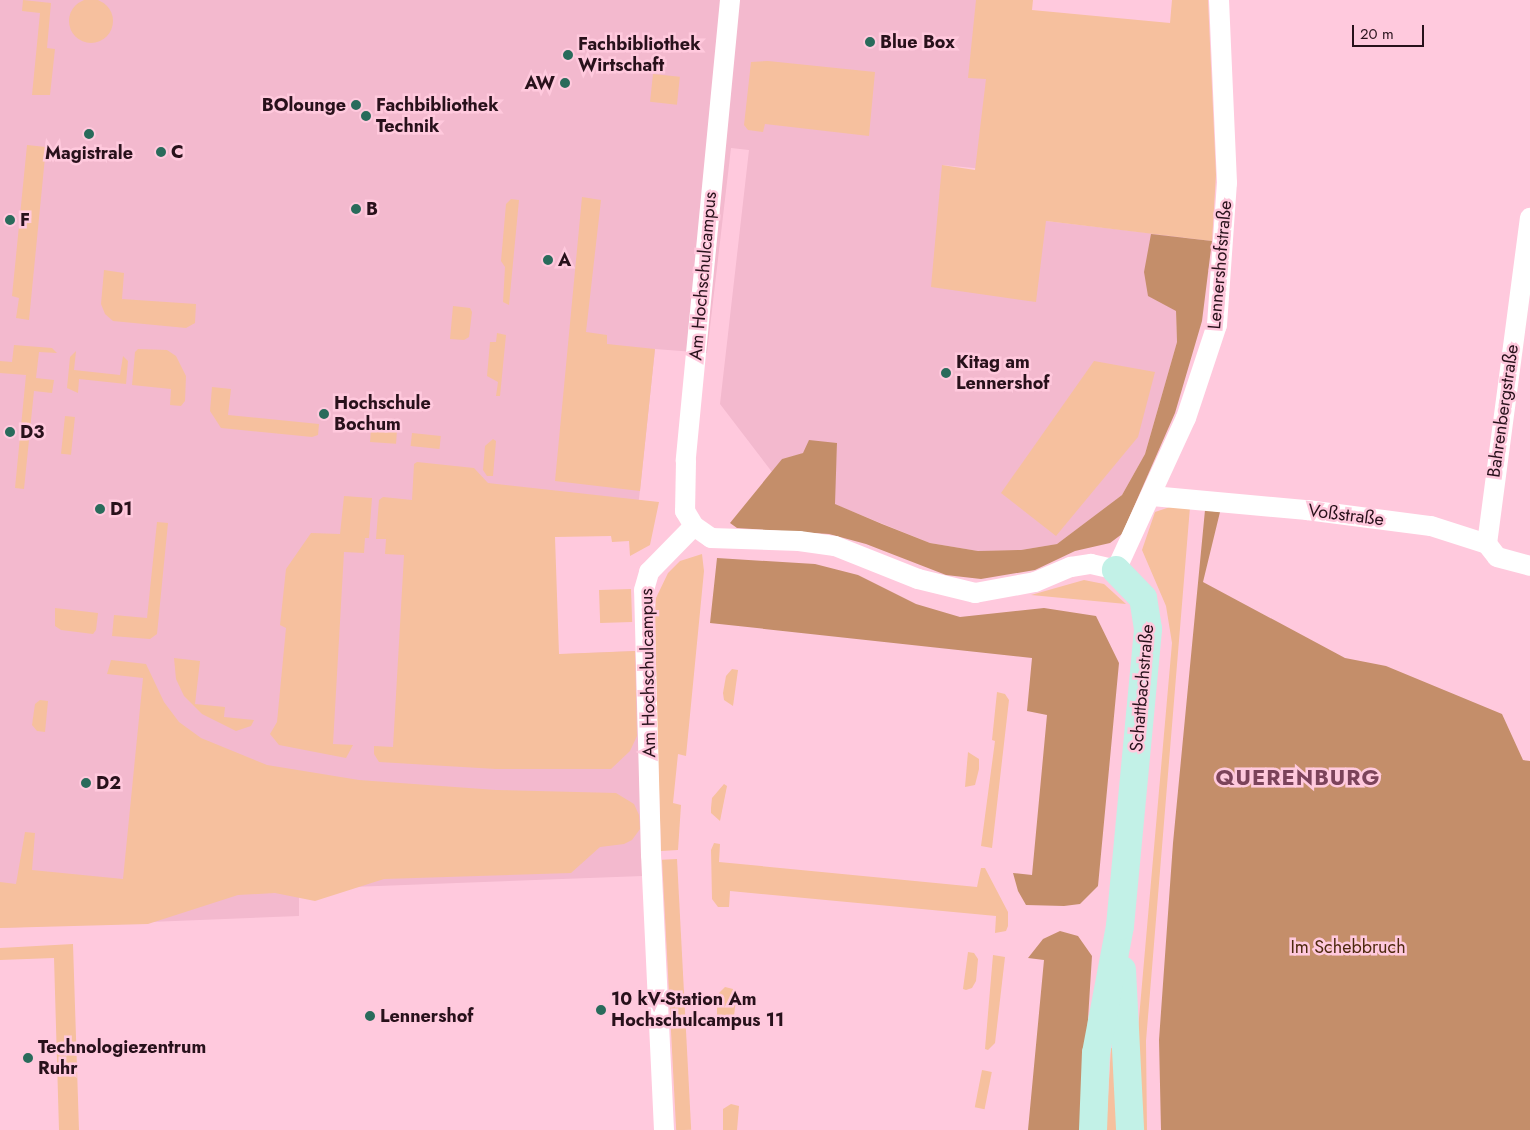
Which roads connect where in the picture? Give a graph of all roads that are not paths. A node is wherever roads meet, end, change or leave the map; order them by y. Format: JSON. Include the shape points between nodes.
{"nodes":[{"id":1,"x":730,"y":0,"type":"edge"},
{"id":2,"x":1219,"y":0,"type":"edge"},
{"id":3,"x":1530,"y":218,"type":"edge"},
{"id":4,"x":1527,"y":269,"type":"edge"},
{"id":5,"x":1152,"y":496,"type":"junction"},
{"id":6,"x":694,"y":526,"type":"junction"},
{"id":7,"x":1487,"y":544,"type":"junction"},
{"id":8,"x":1530,"y":566,"type":"edge"},
{"id":9,"x":1116,"y":570,"type":"junction"},
{"id":10,"x":1120,"y":926,"type":"junction"},
{"id":11,"x":664,"y":1130,"type":"edge"},
{"id":12,"x":1093,"y":1130,"type":"edge"},
{"id":13,"x":1130,"y":1130,"type":"edge"}],
"edges":[{"from":1,"to":6,"type":"street","name":"Am Hochschulcampus","via":[[684,492],[685,511]]},
{"from":2,"to":5,"type":"street","name":"Lennershofstraße","via":[[1227,183],[1217,325],[1186,418]]},
{"from":3,"to":4,"type":"street","name":"Bahrenbergstraße"},
{"from":4,"to":7,"type":"street","name":"Bahrenbergstraße"},
{"from":5,"to":7,"type":"street","name":"Voßstraße","via":[[1307,510],[1431,526]]},
{"from":5,"to":9,"type":"street","name":"Lennershofstraße"},
{"from":6,"to":9,"type":"street","via":[[718,540],[799,540],[835,546],[918,579],[975,592],[1035,582],[1071,567],[1091,564]]},
{"from":6,"to":11,"type":"street","name":"Am Hochschulcampus","via":[[649,572],[644,590],[651,855]]},
{"from":7,"to":8,"type":"street","name":"Voßstraße","via":[[1497,557]]},
{"from":9,"to":10,"type":"street","name":"Schattbachstraße","via":[[1143,598],[1148,629]]},
{"from":10,"to":12,"type":"street","name":"Schattbachstraße","via":[[1096,1052]]},
{"from":10,"to":13,"type":"street","name":"Schattbachstraße"}]}
